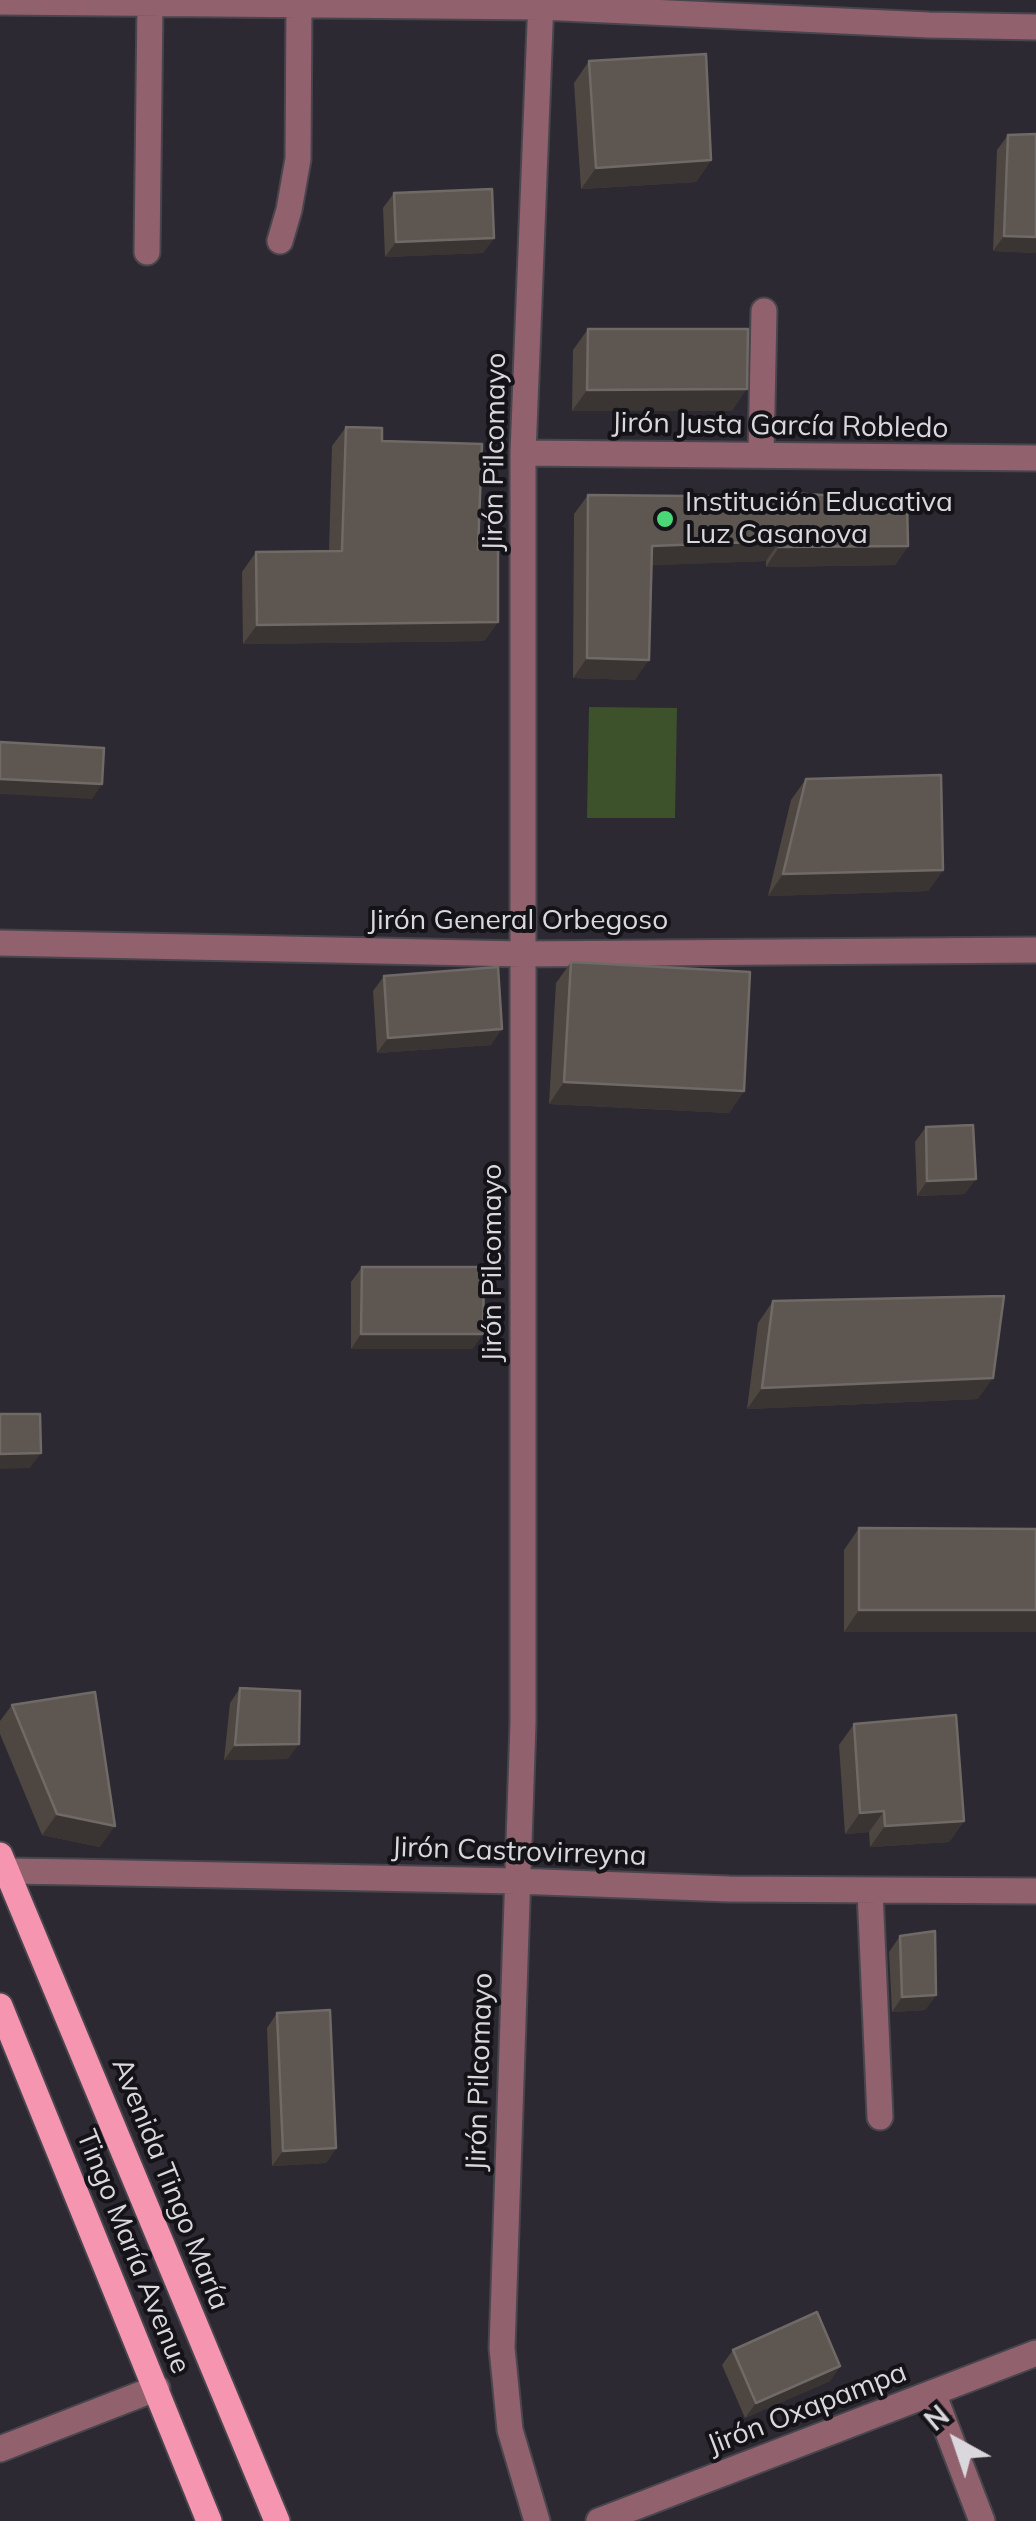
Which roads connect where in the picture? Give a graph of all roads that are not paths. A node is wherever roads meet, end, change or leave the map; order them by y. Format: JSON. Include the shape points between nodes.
{"nodes":[{"id":1,"x":0,"y":2,"type":"edge"},
{"id":2,"x":150,"y":4,"type":"junction"},
{"id":3,"x":542,"y":4,"type":"edge"},
{"id":4,"x":300,"y":5,"type":"junction"},
{"id":5,"x":1036,"y":27,"type":"edge"},
{"id":6,"x":280,"y":241,"type":"dead end"},
{"id":7,"x":147,"y":252,"type":"dead end"},
{"id":8,"x":764,"y":311,"type":"dead end"},
{"id":9,"x":523,"y":453,"type":"junction"},
{"id":10,"x":761,"y":456,"type":"junction"},
{"id":11,"x":1036,"y":458,"type":"edge"},
{"id":12,"x":0,"y":943,"type":"edge"},
{"id":13,"x":1036,"y":950,"type":"edge"},
{"id":14,"x":522,"y":954,"type":"junction"},
{"id":15,"x":2,"y":1867,"type":"edge"},
{"id":16,"x":516,"y":1880,"type":"junction"},
{"id":17,"x":1036,"y":1891,"type":"edge"},
{"id":18,"x":870,"y":1892,"type":"junction"},
{"id":19,"x":0,"y":2006,"type":"edge"},
{"id":20,"x":880,"y":2117,"type":"dead end"},
{"id":21,"x":1036,"y":2353,"type":"edge"},
{"id":22,"x":156,"y":2388,"type":"junction"},
{"id":23,"x":933,"y":2393,"type":"junction"},
{"id":24,"x":0,"y":2450,"type":"edge"},
{"id":25,"x":209,"y":2521,"type":"edge"},
{"id":26,"x":277,"y":2521,"type":"edge"},
{"id":27,"x":537,"y":2521,"type":"edge"},
{"id":28,"x":599,"y":2521,"type":"edge"},
{"id":29,"x":982,"y":2521,"type":"edge"}],
"edges":[{"from":1,"to":2,"type":"street"},
{"from":2,"to":4,"type":"street"},
{"from":2,"to":7,"type":"street"},
{"from":3,"to":4,"type":"street"},
{"from":3,"to":5,"type":"street"},
{"from":3,"to":9,"type":"street","name":"Jirón Pilcomayo"},
{"from":4,"to":6,"type":"street","via":[[298,158]]},
{"from":8,"to":10,"type":"street"},
{"from":9,"to":10,"type":"street","name":"Jirón Justa García Robledo"},
{"from":9,"to":14,"type":"street","name":"Jirón Pilcomayo"},
{"from":10,"to":11,"type":"street","name":"Jirón Justa García Robledo"},
{"from":12,"to":14,"type":"street","name":"Jirón General Orbegoso"},
{"from":13,"to":14,"type":"street","name":"Jirón General Orbegoso"},
{"from":14,"to":16,"type":"street","name":"Jirón Pilcomayo","via":[[523,1723]]},
{"from":15,"to":16,"type":"street","name":"Jirón Castrovirreyna"},
{"from":15,"to":26,"type":"main road","name":"Avenida Tingo María"},
{"from":16,"to":18,"type":"street","name":"Jirón Castrovirreyna"},
{"from":16,"to":27,"type":"street","name":"Jirón Pilcomayo","via":[[502,2348],[510,2430]]},
{"from":17,"to":18,"type":"street","name":"Jirón Castrovirreyna"},
{"from":18,"to":20,"type":"street"},
{"from":19,"to":22,"type":"main road","name":"Tingo María Avenue"},
{"from":21,"to":23,"type":"street","name":"Jirón Oxapampa"},
{"from":22,"to":24,"type":"street"},
{"from":22,"to":25,"type":"main road","name":"Tingo María Avenue"},
{"from":23,"to":28,"type":"street","name":"Jirón Oxapampa"},
{"from":23,"to":29,"type":"street"}]}
